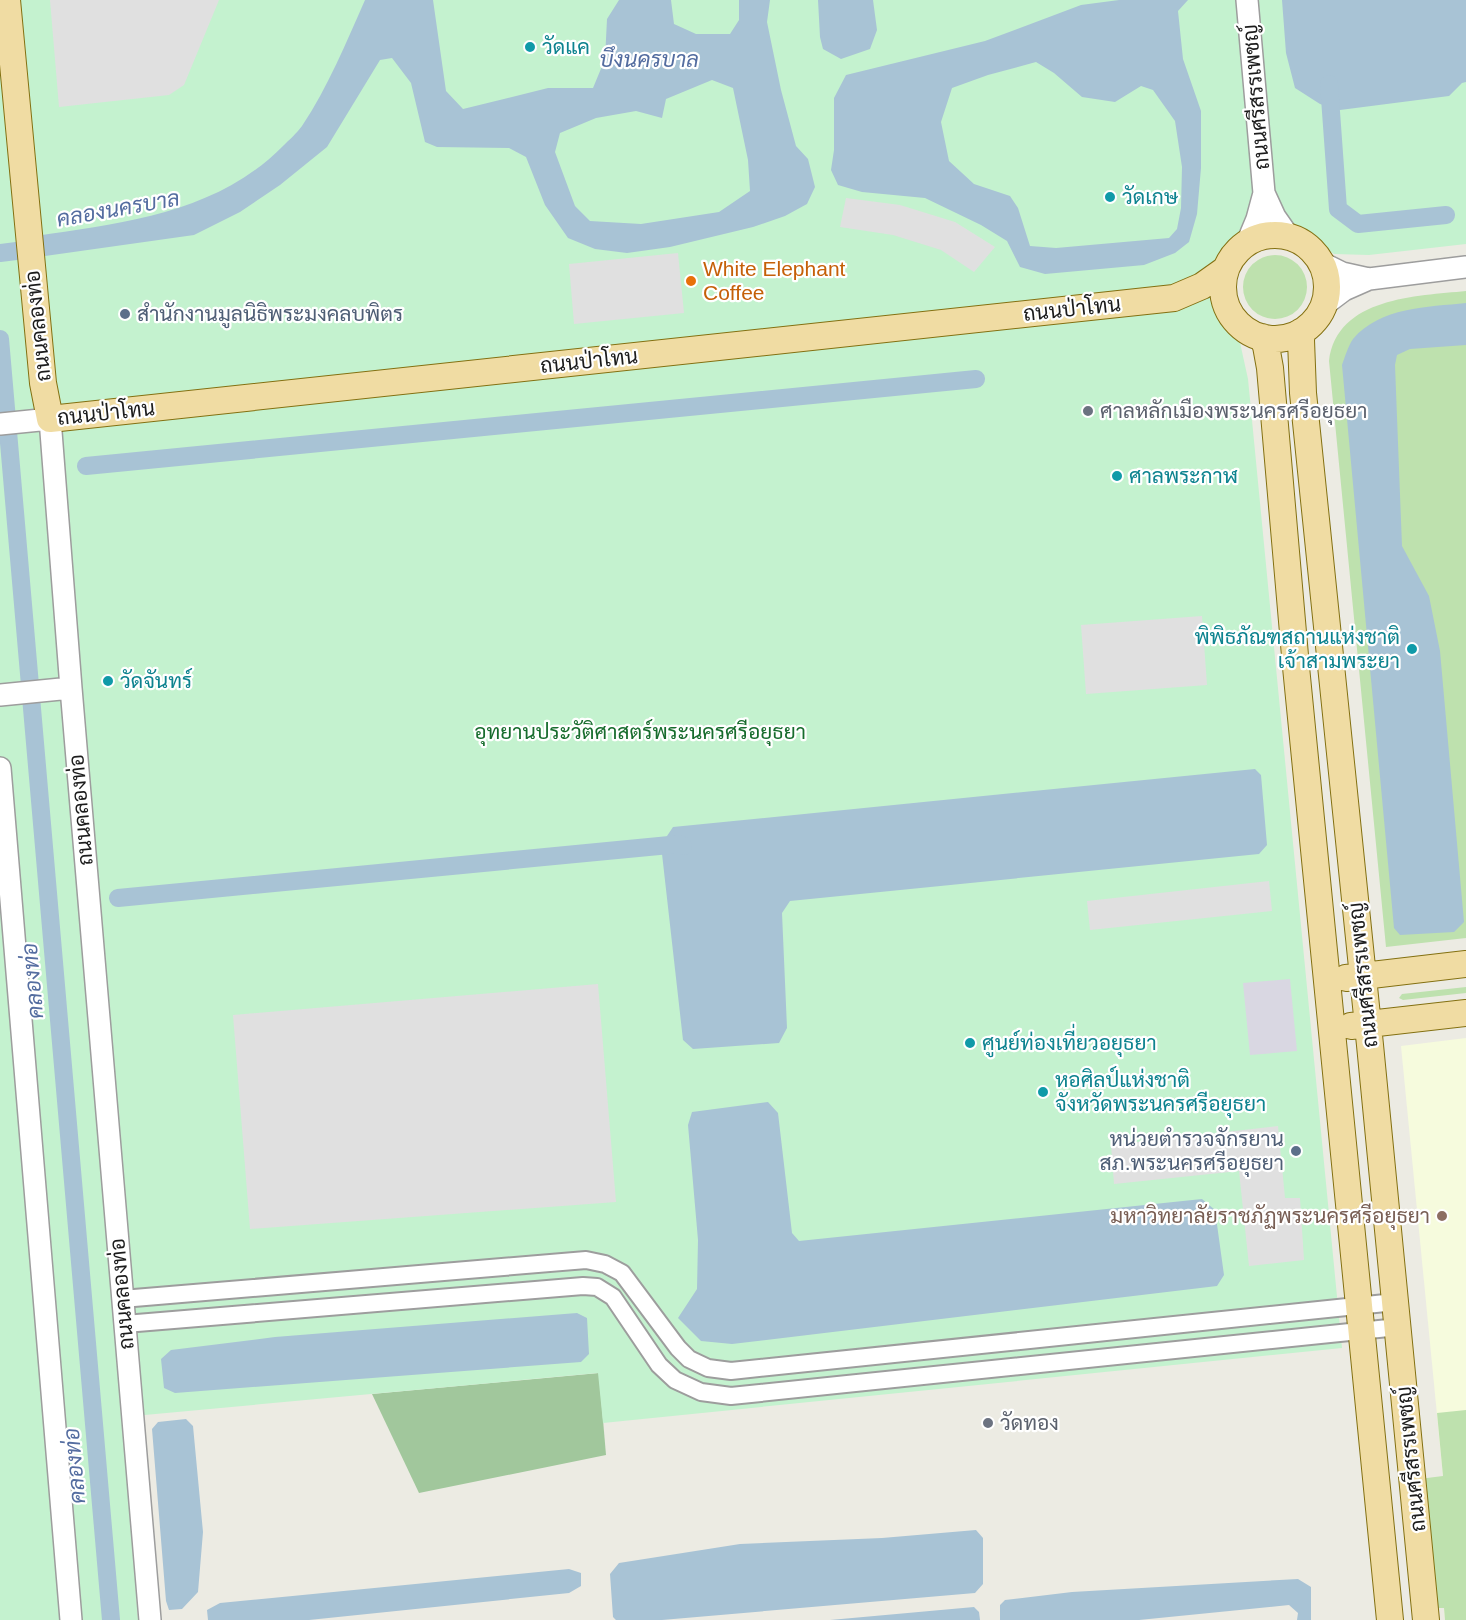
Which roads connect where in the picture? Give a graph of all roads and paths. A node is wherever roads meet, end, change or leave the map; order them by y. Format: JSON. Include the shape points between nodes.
{"nodes":[{"id":1,"x":7,"y":0,"type":"edge"},
{"id":2,"x":1247,"y":0,"type":"edge"},
{"id":3,"x":1264,"y":193,"type":"junction"},
{"id":4,"x":1289,"y":237,"type":"junction"},
{"id":5,"x":1247,"y":243,"type":"junction"},
{"id":6,"x":1322,"y":263,"type":"junction"},
{"id":7,"x":1466,"y":267,"type":"edge"},
{"id":8,"x":1226,"y":269,"type":"junction"},
{"id":9,"x":1369,"y":279,"type":"junction"},
{"id":10,"x":1178,"y":297,"type":"junction"},
{"id":11,"x":1324,"y":305,"type":"junction"},
{"id":12,"x":1230,"y":313,"type":"junction"},
{"id":13,"x":1302,"y":331,"type":"junction"},
{"id":14,"x":1262,"y":337,"type":"junction"},
{"id":15,"x":42,"y":420,"type":"junction"},
{"id":16,"x":0,"y":424,"type":"edge"},
{"id":17,"x":1319,"y":548,"type":"junction"},
{"id":18,"x":1286,"y":551,"type":"junction"},
{"id":19,"x":1327,"y":624,"type":"junction"},
{"id":20,"x":1292,"y":627,"type":"junction"},
{"id":21,"x":66,"y":689,"type":"junction"},
{"id":22,"x":2,"y":695,"type":"edge"},
{"id":23,"x":0,"y":768,"type":"edge"},
{"id":24,"x":1466,"y":964,"type":"edge"},
{"id":25,"x":1363,"y":976,"type":"junction"},
{"id":26,"x":1328,"y":980,"type":"junction"},
{"id":27,"x":1466,"y":1013,"type":"edge"},
{"id":28,"x":1368,"y":1024,"type":"junction"},
{"id":29,"x":1333,"y":1028,"type":"junction"},
{"id":30,"x":122,"y":1299,"type":"junction"},
{"id":31,"x":1360,"y":1306,"type":"junction"},
{"id":32,"x":1396,"y":1314,"type":"junction"},
{"id":33,"x":125,"y":1324,"type":"junction"},
{"id":34,"x":1362,"y":1331,"type":"junction"},
{"id":35,"x":71,"y":1620,"type":"edge"},
{"id":36,"x":150,"y":1620,"type":"edge"},
{"id":37,"x":1390,"y":1620,"type":"edge"},
{"id":38,"x":1426,"y":1620,"type":"edge"}],
"edges":[{"from":1,"to":15,"type":"main road","name":"ถนนคลองท่อ","via":[[43,383]]},
{"from":2,"to":3,"type":"street","name":"ถนนศรีสรรเพชญ์"},
{"from":3,"to":4,"type":"street","name":"ถนนศรีสรรเพชญ์"},
{"from":3,"to":5,"type":"street","name":"ถนนศรีสรรเพชญ์"},
{"from":4,"to":5,"type":"main road","via":[[1267,236]]},
{"from":4,"to":6,"type":"main road","via":[[1308,247]]},
{"from":5,"to":8,"type":"main road"},
{"from":6,"to":9,"type":"street","via":[[1342,273]]},
{"from":6,"to":11,"type":"main road","via":[[1327,284]]},
{"from":7,"to":9,"type":"street"},
{"from":8,"to":10,"type":"main road","name":"ถนนป่าโทน"},
{"from":8,"to":12,"type":"main road","via":[[1223,292]]},
{"from":9,"to":11,"type":"street"},
{"from":10,"to":12,"type":"main road","name":"ถนนป่าโทน"},
{"from":10,"to":15,"type":"main road","name":"ถนนป่าโทน"},
{"from":11,"to":13,"type":"main road"},
{"from":12,"to":14,"type":"main road","via":[[1246,330]]},
{"from":13,"to":14,"type":"main road"},
{"from":13,"to":17,"type":"main road","name":"ถนนศรีสรรเพชญ์","via":[[1303,393]]},
{"from":14,"to":18,"type":"main road","name":"ถนนศรีสรรเพชญ์","via":[[1270,368]]},
{"from":15,"to":16,"type":"street","name":"ถนนป่าโทน"},
{"from":15,"to":21,"type":"street","name":"ถนนคลองท่อ"},
{"from":17,"to":18,"type":"main road","via":[[1310,555],[1295,557]]},
{"from":17,"to":19,"type":"main road","name":"ถนนศรีสรรเพชญ์"},
{"from":18,"to":20,"type":"main road","name":"ถนนศรีสรรเพชญ์"},
{"from":19,"to":20,"type":"main road","via":[[1316,619]]},
{"from":19,"to":25,"type":"main road","name":"ถนนศรีสรรเพชญ์"},
{"from":20,"to":26,"type":"main road","name":"ถนนศรีสรรเพชญ์"},
{"from":21,"to":22,"type":"street"},
{"from":21,"to":30,"type":"street","name":"ถนนคลองท่อ"},
{"from":23,"to":35,"type":"street"},
{"from":24,"to":25,"type":"main road"},
{"from":25,"to":26,"type":"main road"},
{"from":25,"to":28,"type":"main road","name":"ถนนศรีสรรเพชญ์"},
{"from":26,"to":29,"type":"main road","name":"ถนนศรีสรรเพชญ์"},
{"from":27,"to":28,"type":"main road"},
{"from":28,"to":29,"type":"main road"},
{"from":28,"to":32,"type":"main road","name":"ถนนศรีสรรเพชญ์"},
{"from":29,"to":31,"type":"main road","name":"ถนนศรีสรรเพชญ์"},
{"from":30,"to":31,"type":"street","via":[[586,1260],[622,1273],[689,1359],[708,1368],[731,1371]]},
{"from":30,"to":33,"type":"street","name":"ถนนคลองท่อ"},
{"from":31,"to":32,"type":"street"},
{"from":31,"to":34,"type":"main road","name":"ถนนศรีสรรเพชญ์"},
{"from":32,"to":34,"type":"street"},
{"from":32,"to":38,"type":"main road","name":"ถนนศรีสรรเพชญ์"},
{"from":33,"to":34,"type":"street","via":[[597,1287],[613,1297],[659,1365],[675,1380],[701,1392],[731,1396]]},
{"from":33,"to":36,"type":"street","name":"ถนนคลองท่อ"},
{"from":34,"to":37,"type":"main road","name":"ถนนศรีสรรเพชญ์"}]}
